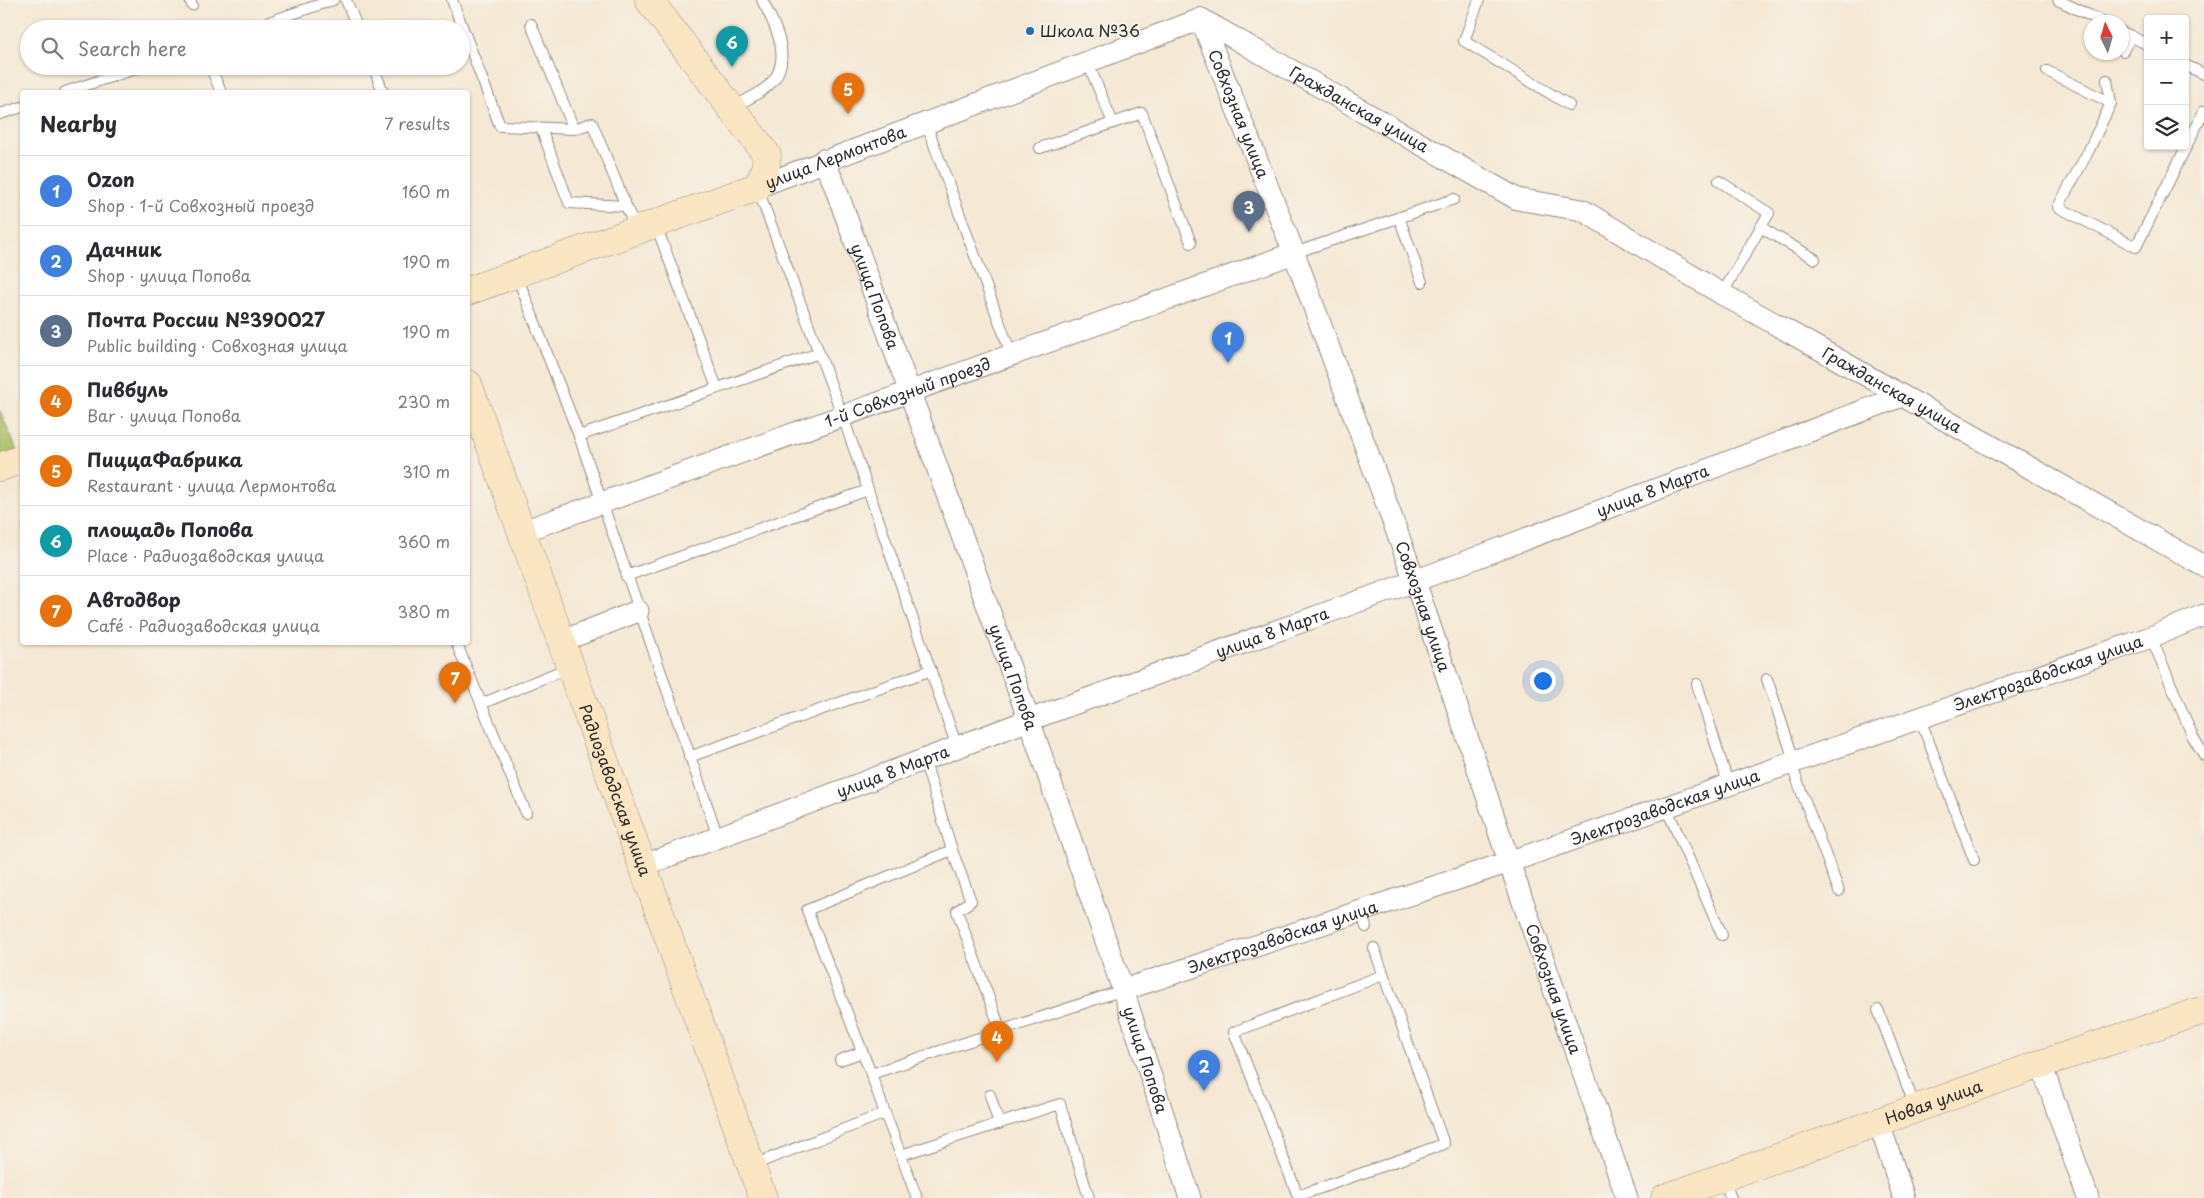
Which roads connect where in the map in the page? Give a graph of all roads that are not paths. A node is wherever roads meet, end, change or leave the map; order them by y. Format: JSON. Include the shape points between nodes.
{"nodes":[{"id":1,"x":332,"y":0,"type":"edge"},
{"id":2,"x":346,"y":0,"type":"edge"},
{"id":3,"x":452,"y":0,"type":"edge"},
{"id":4,"x":649,"y":0,"type":"edge"},
{"id":5,"x":762,"y":0,"type":"edge"},
{"id":6,"x":1479,"y":0,"type":"edge"},
{"id":7,"x":2058,"y":0,"type":"edge"},
{"id":8,"x":2089,"y":15,"type":"edge"},
{"id":9,"x":1202,"y":19,"type":"junction"},
{"id":10,"x":274,"y":20,"type":"edge"},
{"id":11,"x":354,"y":20,"type":"edge"},
{"id":12,"x":460,"y":20,"type":"edge"},
{"id":13,"x":531,"y":24,"type":"dead end"},
{"id":14,"x":2129,"y":36,"type":"edge"},
{"id":15,"x":2144,"y":43,"type":"edge"},
{"id":16,"x":470,"y":47,"type":"edge"},
{"id":17,"x":1087,"y":61,"type":"junction"},
{"id":18,"x":2189,"y":66,"type":"edge"},
{"id":19,"x":2047,"y":71,"type":"dead end"},
{"id":20,"x":2204,"y":74,"type":"edge"},
{"id":21,"x":118,"y":75,"type":"edge"},
{"id":22,"x":213,"y":75,"type":"edge"},
{"id":23,"x":376,"y":75,"type":"edge"},
{"id":24,"x":2107,"y":80,"type":"dead end"},
{"id":25,"x":75,"y":90,"type":"edge"},
{"id":26,"x":219,"y":90,"type":"edge"},
{"id":27,"x":382,"y":90,"type":"edge"},
{"id":28,"x":2111,"y":103,"type":"junction"},
{"id":29,"x":1569,"y":105,"type":"dead end"},
{"id":30,"x":20,"y":108,"type":"edge"},
{"id":31,"x":731,"y":108,"type":"junction"},
{"id":32,"x":2204,"y":111,"type":"edge"},
{"id":33,"x":0,"y":114,"type":"edge"},
{"id":34,"x":926,"y":122,"type":"junction"},
{"id":35,"x":1113,"y":123,"type":"junction"},
{"id":36,"x":541,"y":128,"type":"junction"},
{"id":37,"x":574,"y":129,"type":"junction"},
{"id":38,"x":1040,"y":148,"type":"dead end"},
{"id":39,"x":823,"y":160,"type":"junction"},
{"id":40,"x":1719,"y":181,"type":"dead end"},
{"id":41,"x":757,"y":187,"type":"junction"},
{"id":42,"x":1454,"y":199,"type":"dead end"},
{"id":43,"x":626,"y":206,"type":"junction"},
{"id":44,"x":1399,"y":218,"type":"junction"},
{"id":45,"x":646,"y":227,"type":"junction"},
{"id":46,"x":1760,"y":227,"type":"junction"},
{"id":47,"x":1191,"y":243,"type":"dead end"},
{"id":48,"x":1294,"y":254,"type":"junction"},
{"id":49,"x":1815,"y":259,"type":"dead end"},
{"id":50,"x":516,"y":274,"type":"junction"},
{"id":51,"x":1422,"y":282,"type":"dead end"},
{"id":52,"x":470,"y":289,"type":"edge"},
{"id":53,"x":1722,"y":294,"type":"junction"},
{"id":54,"x":819,"y":353,"type":"junction"},
{"id":55,"x":1012,"y":356,"type":"junction"},
{"id":56,"x":717,"y":388,"type":"junction"},
{"id":57,"x":470,"y":390,"type":"edge"},
{"id":58,"x":908,"y":393,"type":"junction"},
{"id":59,"x":1902,"y":396,"type":"junction"},
{"id":60,"x":843,"y":417,"type":"junction"},
{"id":61,"x":578,"y":436,"type":"junction"},
{"id":62,"x":20,"y":459,"type":"edge"},
{"id":63,"x":0,"y":467,"type":"edge"},
{"id":64,"x":868,"y":490,"type":"junction"},
{"id":65,"x":601,"y":504,"type":"junction"},
{"id":66,"x":521,"y":532,"type":"junction"},
{"id":67,"x":2204,"y":566,"type":"edge"},
{"id":68,"x":626,"y":576,"type":"junction"},
{"id":69,"x":1415,"y":581,"type":"junction"},
{"id":70,"x":638,"y":611,"type":"junction"},
{"id":71,"x":2204,"y":615,"type":"edge"},
{"id":72,"x":2151,"y":637,"type":"junction"},
{"id":73,"x":560,"y":642,"type":"junction"},
{"id":74,"x":457,"y":645,"type":"edge"},
{"id":75,"x":570,"y":667,"type":"junction"},
{"id":76,"x":930,"y":670,"type":"junction"},
{"id":77,"x":1767,"y":679,"type":"dead end"},
{"id":78,"x":1697,"y":684,"type":"dead end"},
{"id":79,"x":481,"y":704,"type":"junction"},
{"id":80,"x":1920,"y":719,"type":"junction"},
{"id":81,"x":1028,"y":720,"type":"junction"},
{"id":82,"x":957,"y":747,"type":"junction"},
{"id":83,"x":2204,"y":755,"type":"edge"},
{"id":84,"x":690,"y":757,"type":"junction"},
{"id":85,"x":924,"y":759,"type":"junction"},
{"id":86,"x":1793,"y":763,"type":"junction"},
{"id":87,"x":1729,"y":786,"type":"junction"},
{"id":88,"x":1666,"y":807,"type":"junction"},
{"id":89,"x":526,"y":813,"type":"dead end"},
{"id":90,"x":718,"y":837,"type":"junction"},
{"id":91,"x":952,"y":850,"type":"junction"},
{"id":92,"x":1974,"y":860,"type":"dead end"},
{"id":93,"x":1509,"y":862,"type":"junction"},
{"id":94,"x":642,"y":866,"type":"junction"},
{"id":95,"x":1839,"y":891,"type":"dead end"},
{"id":96,"x":1722,"y":935,"type":"dead end"},
{"id":97,"x":1374,"y":948,"type":"dead end"},
{"id":98,"x":1383,"y":975,"type":"junction"},
{"id":99,"x":1123,"y":990,"type":"junction"},
{"id":100,"x":1878,"y":1010,"type":"dead end"},
{"id":101,"x":2204,"y":1010,"type":"edge"},
{"id":102,"x":1001,"y":1031,"type":"junction"},
{"id":103,"x":862,"y":1052,"type":"junction"},
{"id":104,"x":840,"y":1060,"type":"dead end"},
{"id":105,"x":2040,"y":1064,"type":"junction"},
{"id":106,"x":871,"y":1074,"type":"junction"},
{"id":107,"x":990,"y":1096,"type":"dead end"},
{"id":108,"x":1917,"y":1110,"type":"junction"},
{"id":109,"x":885,"y":1113,"type":"junction"},
{"id":110,"x":1879,"y":1123,"type":"junction"},
{"id":111,"x":999,"y":1124,"type":"junction"},
{"id":112,"x":901,"y":1155,"type":"junction"},
{"id":113,"x":751,"y":1166,"type":"junction"},
{"id":114,"x":1727,"y":1188,"type":"edge"},
{"id":115,"x":1298,"y":1197,"type":"edge"},
{"id":116,"x":763,"y":1198,"type":"edge"},
{"id":117,"x":917,"y":1198,"type":"edge"},
{"id":118,"x":1089,"y":1198,"type":"edge"},
{"id":119,"x":1190,"y":1198,"type":"edge"},
{"id":120,"x":1627,"y":1198,"type":"edge"},
{"id":121,"x":1665,"y":1198,"type":"edge"},
{"id":122,"x":1904,"y":1198,"type":"edge"},
{"id":123,"x":2088,"y":1198,"type":"edge"}],
"edges":[{"from":1,"to":10,"type":"lane"},
{"from":2,"to":11,"type":"lane"},
{"from":3,"to":12,"type":"lane"},
{"from":4,"to":31,"type":"street"},
{"from":5,"to":31,"type":"lane","via":[[778,29],[780,67],[772,82]]},
{"from":6,"to":29,"type":"lane","via":[[1464,41]]},
{"from":7,"to":8,"type":"lane"},
{"from":9,"to":17,"type":"street","name":"улица Лермонтова"},
{"from":9,"to":48,"type":"street","name":"Совхозная улица"},
{"from":9,"to":53,"type":"street","name":"Гражданская улица","via":[[1518,199],[1582,210]]},
{"from":13,"to":37,"type":"lane"},
{"from":14,"to":15,"type":"lane"},
{"from":16,"to":36,"type":"lane","via":[[500,126]]},
{"from":17,"to":34,"type":"street","name":"улица Лермонтова"},
{"from":17,"to":35,"type":"lane"},
{"from":18,"to":20,"type":"lane"},
{"from":19,"to":28,"type":"lane"},
{"from":21,"to":25,"type":"lane"},
{"from":22,"to":26,"type":"lane"},
{"from":23,"to":27,"type":"lane"},
{"from":24,"to":28,"type":"lane"},
{"from":28,"to":32,"type":"lane","via":[[2058,207],[2136,247]]},
{"from":30,"to":33,"type":"lane"},
{"from":31,"to":41,"type":"street","via":[[767,155],[765,171]]},
{"from":34,"to":39,"type":"street","name":"улица Лермонтова"},
{"from":34,"to":55,"type":"lane"},
{"from":35,"to":38,"type":"lane"},
{"from":35,"to":47,"type":"lane","via":[[1142,112]]},
{"from":36,"to":37,"type":"lane"},
{"from":36,"to":43,"type":"lane","via":[[569,203]]},
{"from":37,"to":43,"type":"lane","via":[[592,123]]},
{"from":39,"to":41,"type":"street","name":"улица Лермонтова"},
{"from":39,"to":58,"type":"street","name":"улица Попова"},
{"from":40,"to":46,"type":"lane","via":[[1769,213]]},
{"from":41,"to":45,"type":"street","name":"улица Лермонтова"},
{"from":41,"to":54,"type":"lane"},
{"from":42,"to":44,"type":"lane"},
{"from":43,"to":45,"type":"lane"},
{"from":44,"to":48,"type":"lane"},
{"from":44,"to":51,"type":"lane"},
{"from":45,"to":50,"type":"street","name":"улица Лермонтова"},
{"from":45,"to":56,"type":"lane"},
{"from":46,"to":49,"type":"lane"},
{"from":46,"to":53,"type":"lane"},
{"from":48,"to":55,"type":"street","name":"1-й Совхозный проезд"},
{"from":48,"to":69,"type":"street","name":"Совхозная улица"},
{"from":50,"to":52,"type":"street","name":"улица Лермонтова"},
{"from":50,"to":61,"type":"lane"},
{"from":53,"to":59,"type":"street","name":"Гражданская улица"},
{"from":54,"to":56,"type":"lane"},
{"from":54,"to":60,"type":"lane"},
{"from":55,"to":58,"type":"street","name":"1-й Совхозный проезд"},
{"from":56,"to":61,"type":"lane"},
{"from":57,"to":66,"type":"street","name":"Радиозаводская улица"},
{"from":58,"to":60,"type":"street","name":"1-й Совхозный проезд"},
{"from":58,"to":81,"type":"street","name":"улица Попова"},
{"from":59,"to":67,"type":"street","name":"Гражданская улица"},
{"from":59,"to":69,"type":"street","name":"улица 8 Марта"},
{"from":60,"to":64,"type":"lane"},
{"from":60,"to":65,"type":"street","name":"1-й Совхозный проезд"},
{"from":61,"to":65,"type":"lane"},
{"from":62,"to":63,"type":"street"},
{"from":64,"to":68,"type":"lane"},
{"from":64,"to":76,"type":"lane"},
{"from":65,"to":66,"type":"street","name":"1-й Совхозный проезд"},
{"from":65,"to":68,"type":"lane"},
{"from":66,"to":73,"type":"street","name":"Радиозаводская улица"},
{"from":68,"to":70,"type":"lane"},
{"from":69,"to":81,"type":"street","name":"улица 8 Марта"},
{"from":69,"to":93,"type":"street","name":"Совхозная улица"},
{"from":70,"to":73,"type":"street"},
{"from":70,"to":84,"type":"lane"},
{"from":71,"to":72,"type":"street","name":"Электрозаводская улица"},
{"from":72,"to":80,"type":"street","name":"Электрозаводская улица"},
{"from":72,"to":83,"type":"lane","via":[[2193,737]]},
{"from":73,"to":75,"type":"street","name":"Радиозаводская улица"},
{"from":74,"to":79,"type":"lane"},
{"from":75,"to":79,"type":"lane"},
{"from":75,"to":94,"type":"street","name":"Радиозаводская улица"},
{"from":76,"to":82,"type":"lane"},
{"from":76,"to":84,"type":"lane"},
{"from":77,"to":86,"type":"lane"},
{"from":78,"to":87,"type":"lane"},
{"from":79,"to":89,"type":"lane"},
{"from":80,"to":86,"type":"street","name":"Электрозаводская улица"},
{"from":80,"to":92,"type":"lane"},
{"from":81,"to":82,"type":"street","name":"улица 8 Марта"},
{"from":81,"to":99,"type":"street","name":"улица Попова"},
{"from":82,"to":85,"type":"street","name":"улица 8 Марта"},
{"from":84,"to":90,"type":"lane"},
{"from":85,"to":90,"type":"street","name":"улица 8 Марта"},
{"from":85,"to":91,"type":"lane"},
{"from":86,"to":87,"type":"street","name":"Электрозаводская улица"},
{"from":86,"to":95,"type":"lane"},
{"from":87,"to":88,"type":"street","name":"Электрозаводская улица"},
{"from":88,"to":93,"type":"street","name":"Электрозаводская улица"},
{"from":88,"to":96,"type":"lane"},
{"from":90,"to":94,"type":"street","name":"улица 8 Марта"},
{"from":91,"to":102,"type":"lane","via":[[971,901],[957,911]]},
{"from":91,"to":103,"type":"lane","via":[[807,910]]},
{"from":93,"to":99,"type":"street","name":"Электрозаводская улица","via":[[1363,919]]},
{"from":93,"to":120,"type":"street","name":"Совхозная улица"},
{"from":94,"to":113,"type":"street","name":"Радиозаводская улица"},
{"from":97,"to":98,"type":"lane"},
{"from":98,"to":115,"type":"lane","via":[[1444,1144]]},
{"from":98,"to":115,"type":"lane","via":[[1234,1032]]},
{"from":99,"to":102,"type":"lane"},
{"from":99,"to":119,"type":"street","name":"улица Попова"},
{"from":100,"to":108,"type":"lane"},
{"from":101,"to":105,"type":"street","name":"Новая улица"},
{"from":102,"to":106,"type":"lane"},
{"from":103,"to":104,"type":"lane"},
{"from":103,"to":106,"type":"lane"},
{"from":105,"to":108,"type":"street","name":"Новая улица"},
{"from":105,"to":123,"type":"street"},
{"from":106,"to":109,"type":"lane"},
{"from":107,"to":111,"type":"lane"},
{"from":108,"to":110,"type":"street","name":"Новая улица"},
{"from":109,"to":112,"type":"lane"},
{"from":109,"to":113,"type":"lane"},
{"from":110,"to":114,"type":"street","name":"Новая улица"},
{"from":110,"to":122,"type":"street"},
{"from":111,"to":112,"type":"lane"},
{"from":111,"to":118,"type":"lane","via":[[1060,1104]]},
{"from":112,"to":117,"type":"lane"},
{"from":113,"to":116,"type":"street","name":"Радиозаводская улица"},
{"from":114,"to":121,"type":"street","name":"Новая улица"}]}
